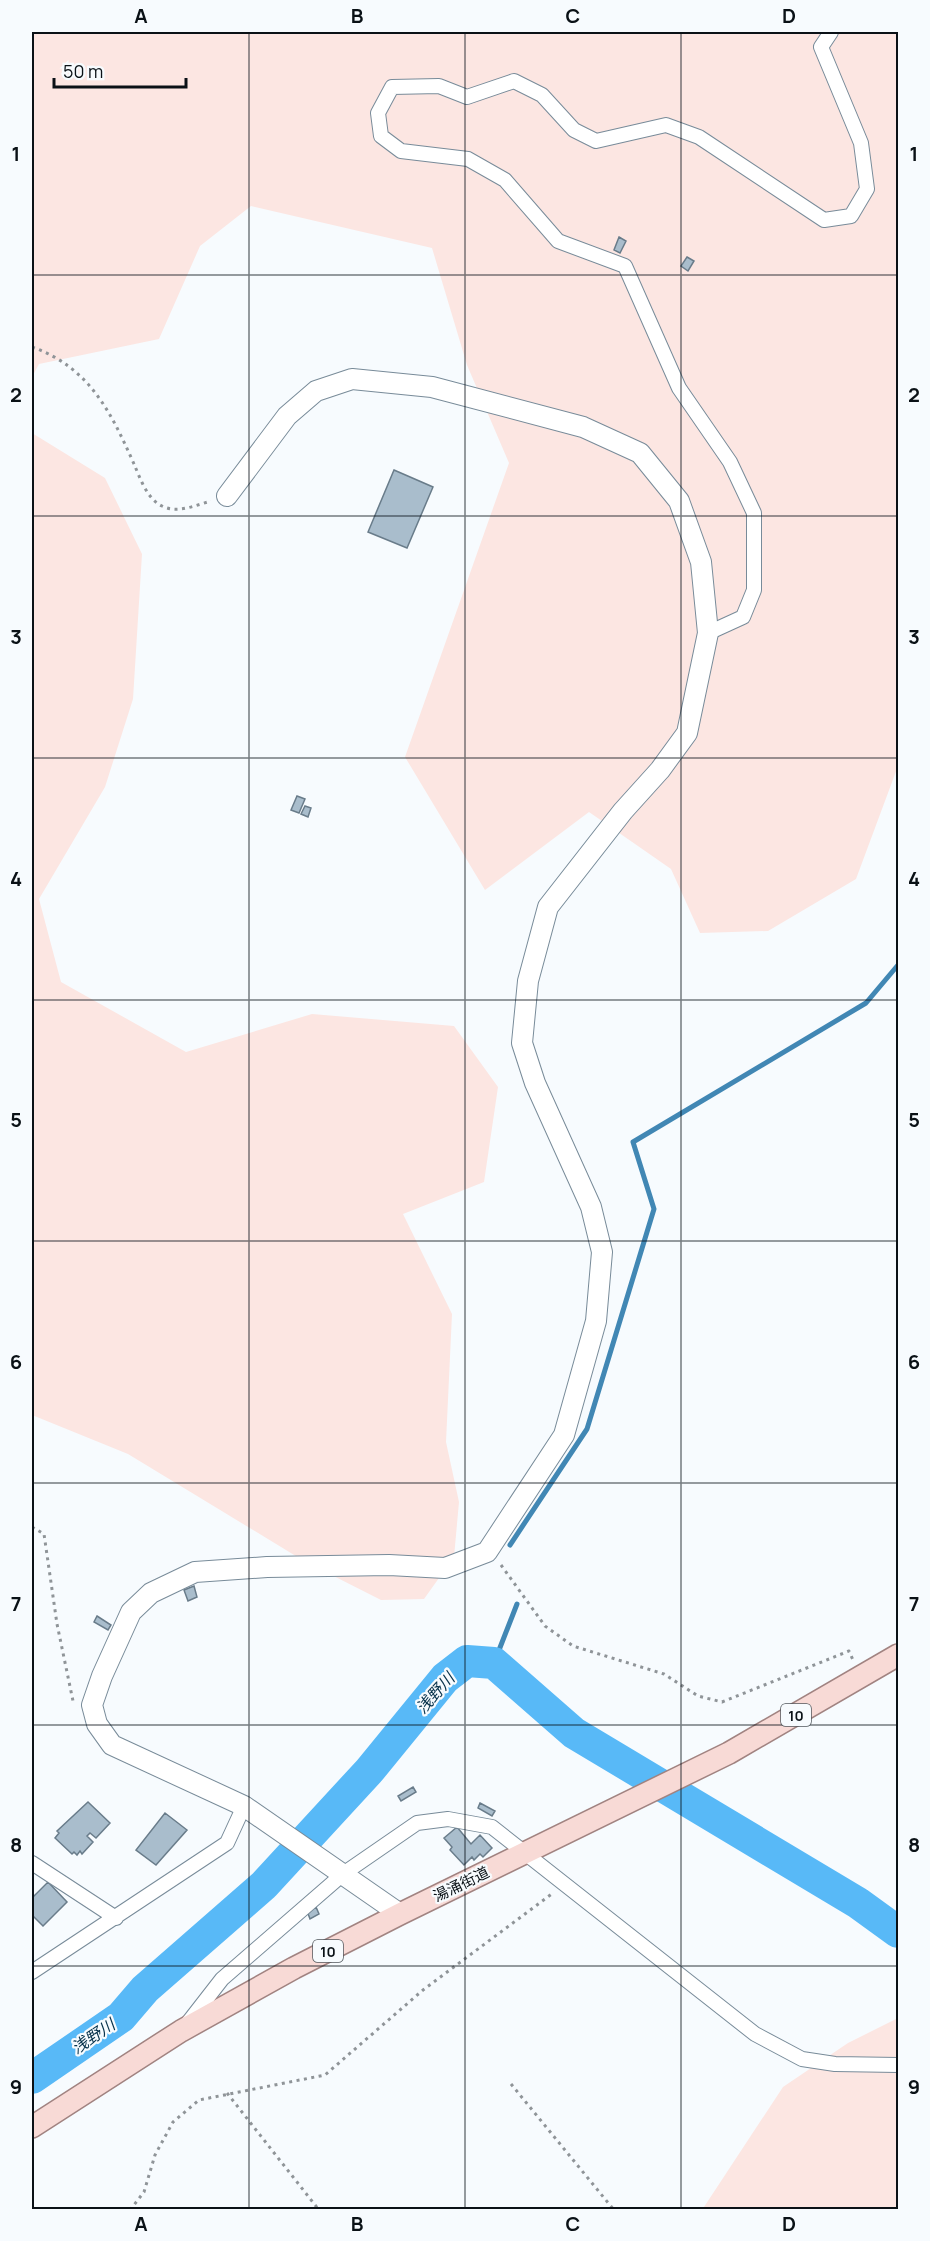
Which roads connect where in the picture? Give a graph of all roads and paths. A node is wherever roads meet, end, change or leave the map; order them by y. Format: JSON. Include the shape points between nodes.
{"nodes":[{"id":1,"x":831,"y":32,"type":"edge"},
{"id":2,"x":32,"y":346,"type":"edge"},
{"id":3,"x":227,"y":496,"type":"joint"},
{"id":4,"x":708,"y":633,"type":"junction"},
{"id":5,"x":32,"y":1527,"type":"edge"},
{"id":6,"x":487,"y":1552,"type":"junction"},
{"id":7,"x":898,"y":1655,"type":"edge"},
{"id":8,"x":862,"y":1677,"type":"junction"},
{"id":9,"x":75,"y":1709,"type":"dead end"},
{"id":10,"x":244,"y":1806,"type":"junction"},
{"id":11,"x":526,"y":1853,"type":"junction"},
{"id":12,"x":32,"y":1863,"type":"edge"},
{"id":13,"x":343,"y":1874,"type":"junction"},
{"id":14,"x":566,"y":1883,"type":"junction"},
{"id":15,"x":400,"y":1914,"type":"junction"},
{"id":16,"x":116,"y":1918,"type":"junction"},
{"id":17,"x":32,"y":1972,"type":"edge"},
{"id":18,"x":181,"y":2031,"type":"junction"},
{"id":19,"x":898,"y":2065,"type":"edge"},
{"id":20,"x":511,"y":2084,"type":"dead end"},
{"id":21,"x":226,"y":2093,"type":"junction"},
{"id":22,"x":32,"y":2127,"type":"edge"},
{"id":23,"x":130,"y":2210,"type":"edge"},
{"id":24,"x":319,"y":2210,"type":"edge"},
{"id":25,"x":614,"y":2210,"type":"edge"}],
"edges":[{"from":1,"to":4,"type":"street","via":[[821,47],[861,143],[867,189],[851,216],[824,220],[699,137],[666,125],[596,141],[574,130],[542,95],[514,81],[467,97],[439,86],[392,87],[378,113],[381,136],[401,151],[468,159],[505,180],[558,241],[625,266],[679,387],[730,462],[754,513],[754,590],[743,617]]},
{"from":2,"to":3,"type":"path","via":[[81,374],[115,421],[144,488],[161,506],[183,509]]},
{"from":3,"to":4,"type":"street","via":[[287,416],[316,391],[352,379],[432,387],[583,427],[640,453],[679,501],[701,562]]},
{"from":4,"to":6,"type":"street","via":[[687,733],[549,907],[528,981],[522,1043],[535,1083],[591,1207],[602,1252],[596,1320],[564,1435]]},
{"from":5,"to":9,"type":"path","via":[[44,1534]]},
{"from":6,"to":8,"type":"path","via":[[507,1570],[545,1626],[573,1646],[664,1674],[698,1696],[722,1701],[849,1651]]},
{"from":6,"to":10,"type":"street","via":[[445,1568],[322,1566],[195,1572],[151,1593],[131,1612],[92,1705],[97,1725],[112,1745]]},
{"from":7,"to":8,"type":"main road","name":"湯涌街道","number":"10"},
{"from":8,"to":11,"type":"main road","name":"湯涌街道","number":"10","via":[[729,1753]]},
{"from":10,"to":13,"type":"street"},
{"from":10,"to":16,"type":"street","via":[[227,1843]]},
{"from":11,"to":13,"type":"street","via":[[492,1827],[447,1819],[417,1823]]},
{"from":11,"to":14,"type":"street"},
{"from":11,"to":15,"type":"main road","name":"湯涌街道","number":"10"},
{"from":12,"to":16,"type":"street"},
{"from":13,"to":15,"type":"street"},
{"from":13,"to":18,"type":"street","via":[[222,1979]]},
{"from":14,"to":19,"type":"street","via":[[755,2034],[802,2059]]},
{"from":14,"to":21,"type":"path","via":[[423,1990],[325,2075]]},
{"from":15,"to":18,"type":"main road","name":"湯涌街道","number":"10"},
{"from":16,"to":17,"type":"street"},
{"from":18,"to":22,"type":"main road","name":"湯涌街道","number":"10"},
{"from":20,"to":25,"type":"path"},
{"from":21,"to":23,"type":"path","via":[[199,2100],[172,2122],[155,2155],[144,2192]]},
{"from":21,"to":24,"type":"path"}]}
